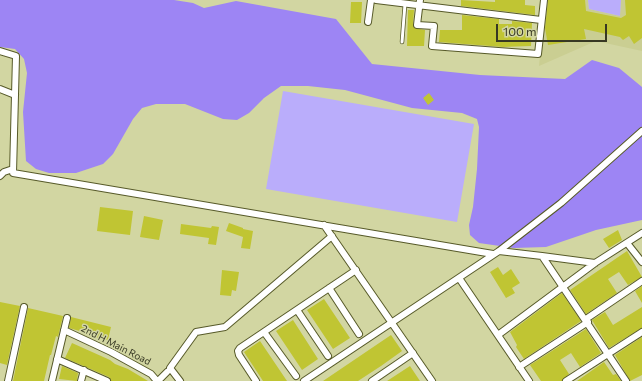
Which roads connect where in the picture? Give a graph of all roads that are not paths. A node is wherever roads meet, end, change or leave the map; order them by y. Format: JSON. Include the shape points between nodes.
{"nodes":[{"id":1,"x":371,"y":0,"type":"edge"},
{"id":2,"x":376,"y":0,"type":"edge"},
{"id":3,"x":544,"y":0,"type":"edge"},
{"id":4,"x":420,"y":3,"type":"edge"},
{"id":5,"x":405,"y":4,"type":"junction"},
{"id":6,"x":541,"y":20,"type":"junction"},
{"id":7,"x":368,"y":22,"type":"dead end"},
{"id":8,"x":402,"y":42,"type":"dead end"},
{"id":9,"x":0,"y":51,"type":"edge"},
{"id":10,"x":0,"y":89,"type":"edge"},
{"id":11,"x":15,"y":95,"type":"junction"},
{"id":12,"x":642,"y":131,"type":"edge"},
{"id":13,"x":13,"y":169,"type":"junction"},
{"id":14,"x":0,"y":176,"type":"edge"},
{"id":15,"x":324,"y":225,"type":"junction"},
{"id":16,"x":642,"y":234,"type":"edge"},
{"id":17,"x":332,"y":236,"type":"junction"},
{"id":18,"x":627,"y":242,"type":"junction"},
{"id":19,"x":496,"y":253,"type":"junction"},
{"id":20,"x":542,"y":256,"type":"junction"},
{"id":21,"x":642,"y":262,"type":"edge"},
{"id":22,"x":595,"y":263,"type":"junction"},
{"id":23,"x":356,"y":270,"type":"junction"},
{"id":24,"x":459,"y":278,"type":"junction"},
{"id":25,"x":642,"y":281,"type":"edge"},
{"id":26,"x":563,"y":286,"type":"junction"},
{"id":27,"x":329,"y":288,"type":"junction"},
{"id":28,"x":24,"y":307,"type":"dead end"},
{"id":29,"x":297,"y":310,"type":"junction"},
{"id":30,"x":67,"y":318,"type":"dead end"},
{"id":31,"x":587,"y":320,"type":"junction"},
{"id":32,"x":392,"y":323,"type":"junction"},
{"id":33,"x":64,"y":330,"type":"junction"},
{"id":34,"x":264,"y":332,"type":"junction"},
{"id":35,"x":642,"y":332,"type":"edge"},
{"id":36,"x":359,"y":334,"type":"dead end"},
{"id":37,"x":498,"y":335,"type":"junction"},
{"id":38,"x":413,"y":353,"type":"junction"},
{"id":39,"x":608,"y":353,"type":"junction"},
{"id":40,"x":328,"y":356,"type":"dead end"},
{"id":41,"x":57,"y":359,"type":"junction"},
{"id":42,"x":519,"y":367,"type":"junction"},
{"id":43,"x":84,"y":370,"type":"junction"},
{"id":44,"x":167,"y":372,"type":"dead end"},
{"id":45,"x":296,"y":376,"type":"dead end"},
{"id":46,"x":8,"y":381,"type":"edge"},
{"id":47,"x":52,"y":381,"type":"edge"},
{"id":48,"x":81,"y":381,"type":"edge"},
{"id":49,"x":107,"y":381,"type":"edge"},
{"id":50,"x":157,"y":381,"type":"edge"},
{"id":51,"x":180,"y":381,"type":"edge"},
{"id":52,"x":256,"y":381,"type":"edge"},
{"id":53,"x":304,"y":381,"type":"edge"},
{"id":54,"x":372,"y":381,"type":"edge"},
{"id":55,"x":432,"y":381,"type":"edge"},
{"id":56,"x":529,"y":381,"type":"edge"},
{"id":57,"x":566,"y":381,"type":"edge"},
{"id":58,"x":626,"y":381,"type":"edge"}],
"edges":[{"from":1,"to":7,"type":"street"},
{"from":2,"to":5,"type":"street"},
{"from":3,"to":6,"type":"street"},
{"from":4,"to":5,"type":"street"},
{"from":4,"to":6,"type":"street"},
{"from":4,"to":6,"type":"street","via":[[417,25],[434,26],[432,46],[538,54]]},
{"from":5,"to":8,"type":"lane"},
{"from":9,"to":11,"type":"street","via":[[16,56]]},
{"from":10,"to":11,"type":"street"},
{"from":11,"to":13,"type":"street"},
{"from":12,"to":19,"type":"street","via":[[561,203]]},
{"from":13,"to":14,"type":"street"},
{"from":13,"to":15,"type":"street","via":[[13,173]]},
{"from":15,"to":17,"type":"street"},
{"from":15,"to":19,"type":"street"},
{"from":16,"to":18,"type":"street"},
{"from":17,"to":23,"type":"street"},
{"from":17,"to":51,"type":"street","via":[[224,327],[196,332],[170,368]]},
{"from":18,"to":21,"type":"street"},
{"from":18,"to":22,"type":"street"},
{"from":19,"to":20,"type":"street"},
{"from":19,"to":24,"type":"street"},
{"from":20,"to":22,"type":"street"},
{"from":20,"to":26,"type":"street"},
{"from":22,"to":26,"type":"street"},
{"from":23,"to":27,"type":"street"},
{"from":23,"to":32,"type":"street"},
{"from":24,"to":32,"type":"street"},
{"from":24,"to":37,"type":"street"},
{"from":25,"to":31,"type":"street"},
{"from":26,"to":31,"type":"street"},
{"from":26,"to":37,"type":"street"},
{"from":27,"to":29,"type":"street"},
{"from":27,"to":36,"type":"street"},
{"from":28,"to":46,"type":"street"},
{"from":29,"to":34,"type":"street"},
{"from":29,"to":40,"type":"street"},
{"from":30,"to":33,"type":"street"},
{"from":31,"to":39,"type":"street"},
{"from":31,"to":42,"type":"street"},
{"from":32,"to":38,"type":"street"},
{"from":32,"to":53,"type":"street"},
{"from":33,"to":41,"type":"street"},
{"from":33,"to":50,"type":"street","name":"2nd H Main Road","via":[[111,352],[151,374]]},
{"from":34,"to":45,"type":"street"},
{"from":34,"to":52,"type":"street","via":[[238,351]]},
{"from":35,"to":39,"type":"street"},
{"from":37,"to":42,"type":"street"},
{"from":38,"to":54,"type":"street"},
{"from":38,"to":55,"type":"street"},
{"from":39,"to":57,"type":"street"},
{"from":39,"to":58,"type":"street"},
{"from":41,"to":43,"type":"street"},
{"from":41,"to":47,"type":"street"},
{"from":42,"to":56,"type":"street"},
{"from":43,"to":48,"type":"street"},
{"from":43,"to":49,"type":"street"},
{"from":44,"to":50,"type":"street"}]}
